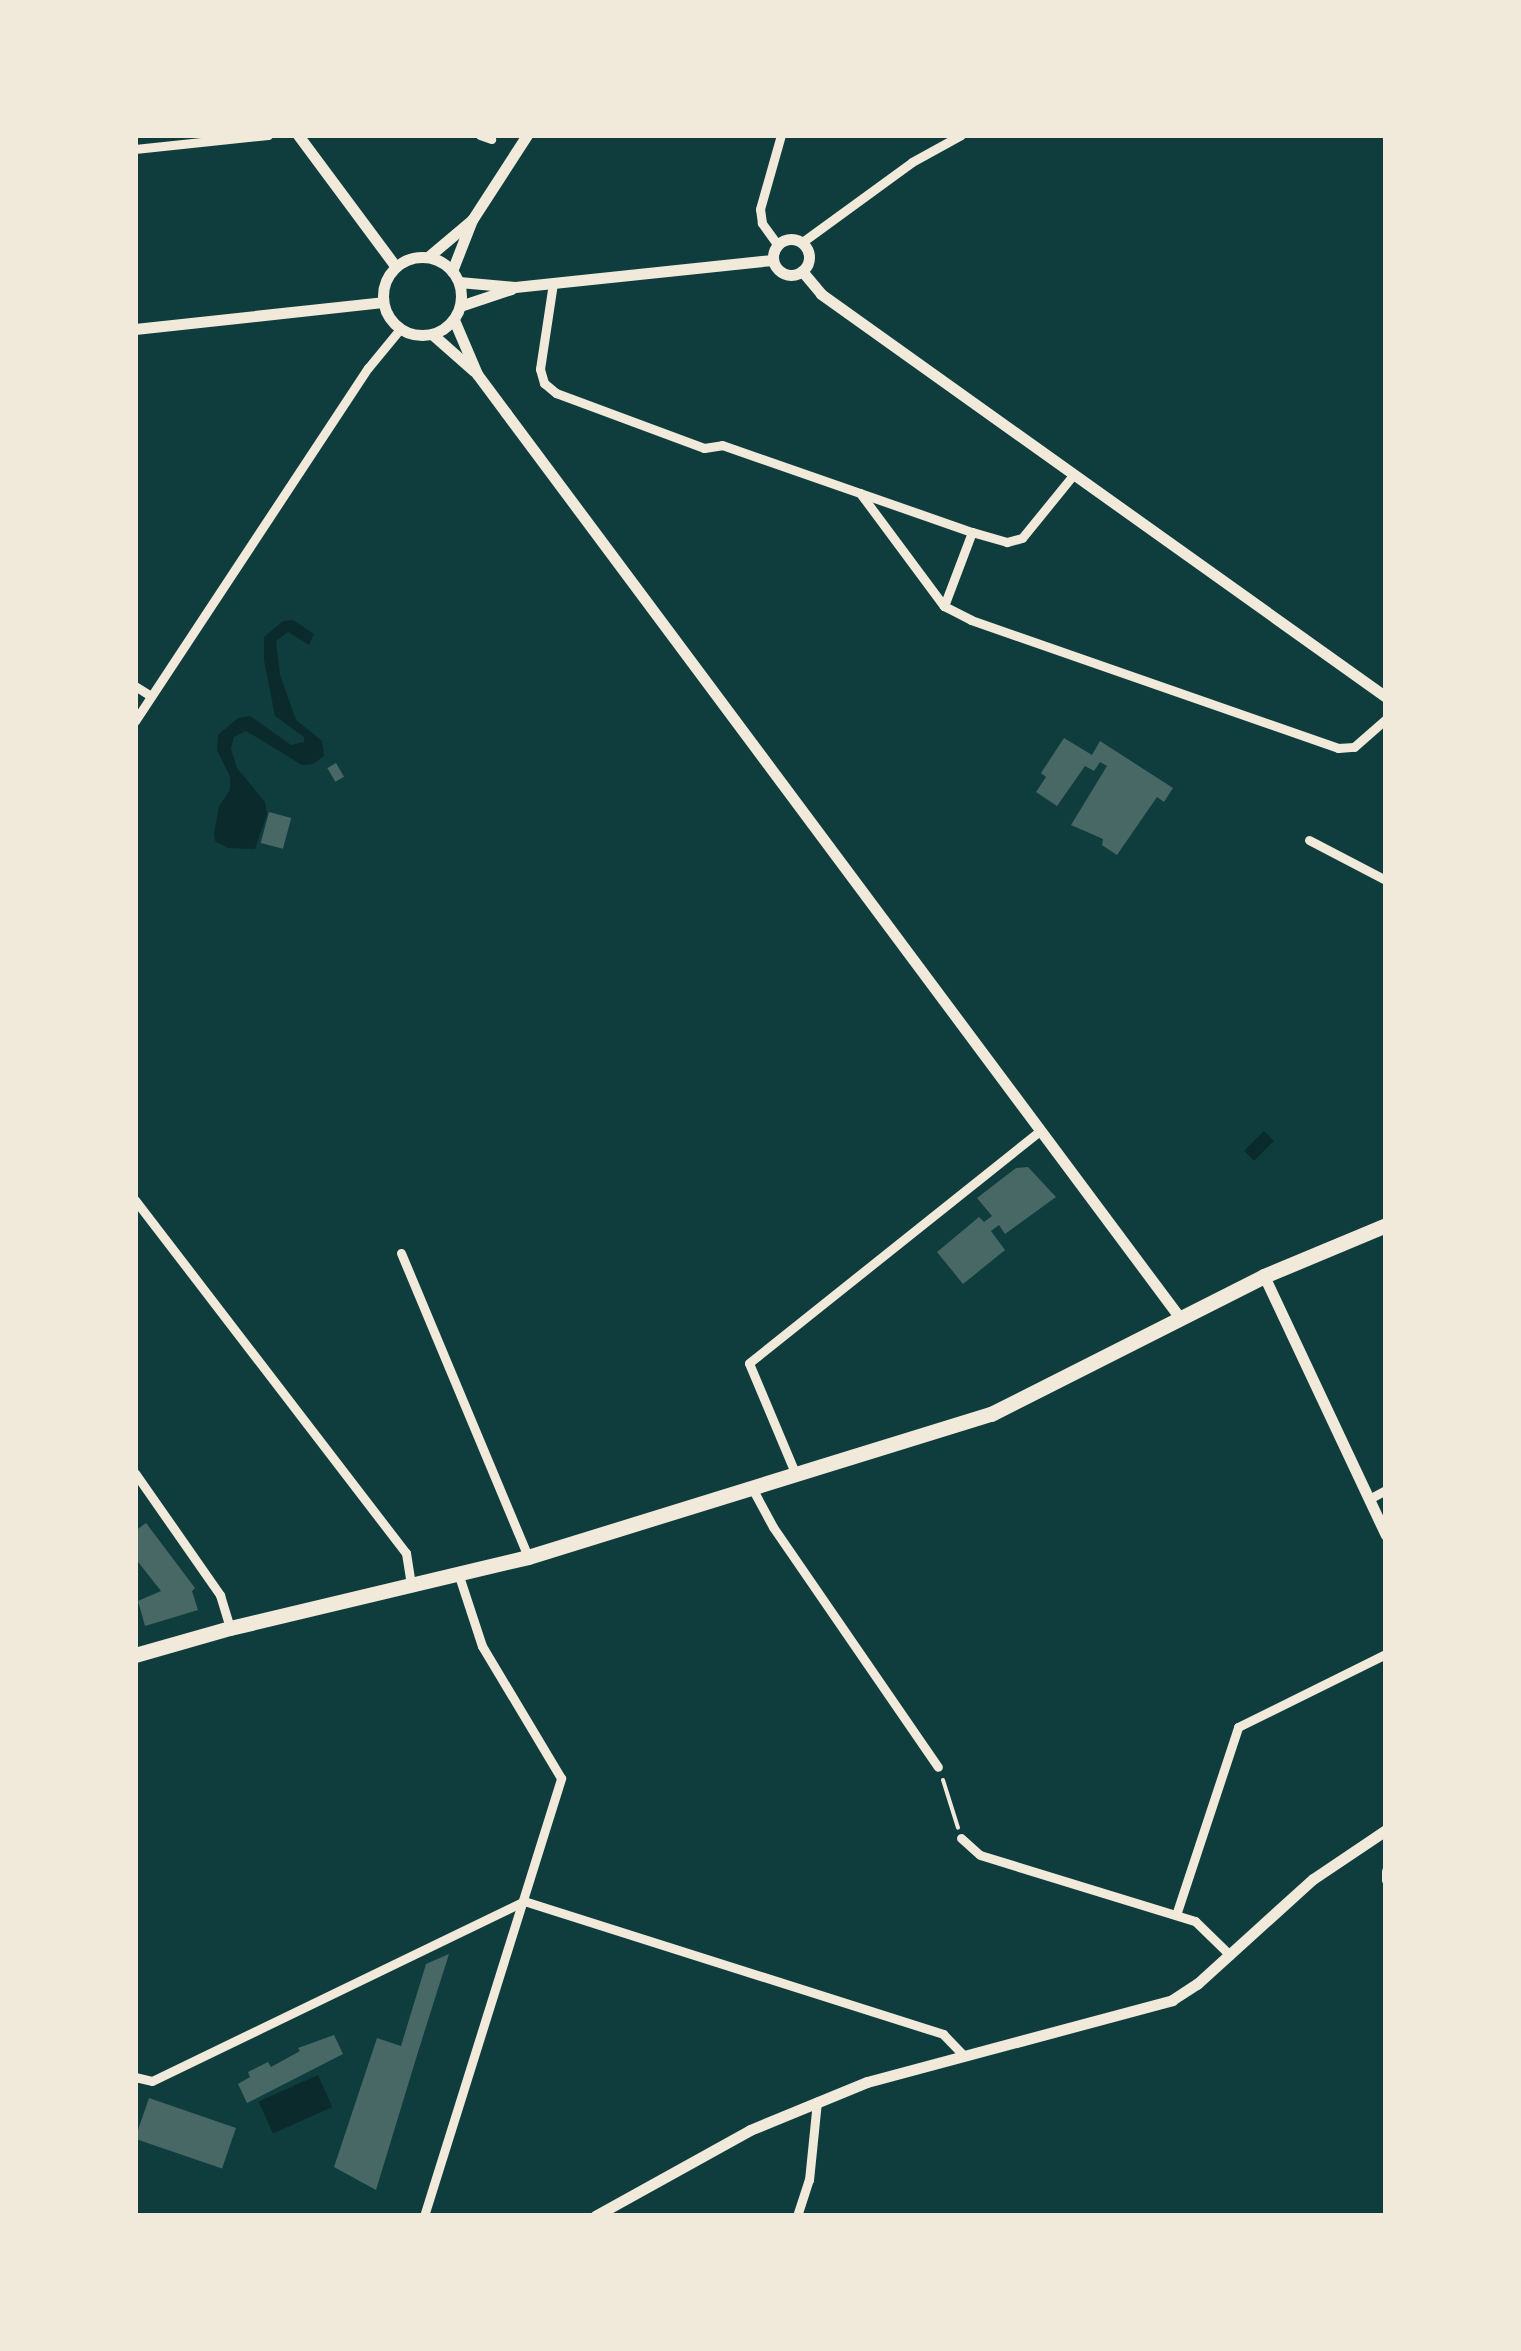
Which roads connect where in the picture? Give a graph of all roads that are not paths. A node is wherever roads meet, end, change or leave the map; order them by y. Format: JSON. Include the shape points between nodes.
{"nodes":[{"id":1,"x":268,"y":135,"type":"edge"},
{"id":2,"x":298,"y":135,"type":"edge"},
{"id":3,"x":480,"y":135,"type":"edge"},
{"id":4,"x":527,"y":135,"type":"edge"},
{"id":5,"x":781,"y":135,"type":"edge"},
{"id":6,"x":962,"y":135,"type":"edge"},
{"id":7,"x":491,"y":139,"type":"dead end"},
{"id":8,"x":135,"y":149,"type":"edge"},
{"id":9,"x":472,"y":220,"type":"junction"},
{"id":10,"x":801,"y":243,"type":"junction"},
{"id":11,"x":777,"y":244,"type":"junction"},
{"id":12,"x":428,"y":258,"type":"junction"},
{"id":13,"x":774,"y":260,"type":"junction"},
{"id":14,"x":396,"y":266,"type":"junction"},
{"id":15,"x":802,"y":270,"type":"junction"},
{"id":16,"x":456,"y":276,"type":"junction"},
{"id":17,"x":553,"y":283,"type":"junction"},
{"id":18,"x":515,"y":287,"type":"junction"},
{"id":19,"x":383,"y":302,"type":"junction"},
{"id":20,"x":460,"y":306,"type":"junction"},
{"id":21,"x":454,"y":320,"type":"junction"},
{"id":22,"x":135,"y":329,"type":"edge"},
{"id":23,"x":400,"y":329,"type":"junction"},
{"id":24,"x":432,"y":334,"type":"junction"},
{"id":25,"x":477,"y":374,"type":"junction"},
{"id":26,"x":1074,"y":474,"type":"junction"},
{"id":27,"x":858,"y":491,"type":"junction"},
{"id":28,"x":972,"y":532,"type":"junction"},
{"id":29,"x":944,"y":606,"type":"junction"},
{"id":30,"x":135,"y":686,"type":"edge"},
{"id":31,"x":151,"y":696,"type":"junction"},
{"id":32,"x":1386,"y":696,"type":"edge"},
{"id":33,"x":1386,"y":719,"type":"edge"},
{"id":34,"x":135,"y":721,"type":"edge"},
{"id":35,"x":1310,"y":840,"type":"dead end"},
{"id":36,"x":1386,"y":880,"type":"edge"},
{"id":37,"x":1040,"y":1131,"type":"junction"},
{"id":38,"x":135,"y":1200,"type":"edge"},
{"id":39,"x":1386,"y":1225,"type":"edge"},
{"id":40,"x":402,"y":1254,"type":"dead end"},
{"id":41,"x":1264,"y":1276,"type":"junction"},
{"id":42,"x":1180,"y":1318,"type":"junction"},
{"id":43,"x":135,"y":1472,"type":"edge"},
{"id":44,"x":796,"y":1474,"type":"junction"},
{"id":45,"x":752,"y":1488,"type":"junction"},
{"id":46,"x":1386,"y":1490,"type":"edge"},
{"id":47,"x":1369,"y":1499,"type":"junction"},
{"id":48,"x":1386,"y":1536,"type":"edge"},
{"id":49,"x":528,"y":1556,"type":"junction"},
{"id":50,"x":458,"y":1576,"type":"junction"},
{"id":51,"x":411,"y":1587,"type":"junction"},
{"id":52,"x":230,"y":1628,"type":"junction"},
{"id":53,"x":1386,"y":1654,"type":"edge"},
{"id":54,"x":135,"y":1655,"type":"edge"},
{"id":55,"x":938,"y":1766,"type":"road end"},
{"id":56,"x":1386,"y":1831,"type":"edge"},
{"id":57,"x":961,"y":1838,"type":"road end"},
{"id":58,"x":1386,"y":1871,"type":"edge"},
{"id":59,"x":1386,"y":1880,"type":"edge"},
{"id":60,"x":524,"y":1901,"type":"junction"},
{"id":61,"x":1176,"y":1915,"type":"junction"},
{"id":62,"x":1230,"y":1955,"type":"junction"},
{"id":63,"x":963,"y":2055,"type":"junction"},
{"id":64,"x":135,"y":2077,"type":"edge"},
{"id":65,"x":817,"y":2101,"type":"junction"},
{"id":66,"x":424,"y":2216,"type":"edge"},
{"id":67,"x":595,"y":2216,"type":"edge"},
{"id":68,"x":798,"y":2216,"type":"edge"}],
"edges":[{"from":1,"to":8,"type":"street"},
{"from":2,"to":14,"type":"street"},
{"from":3,"to":7,"type":"street"},
{"from":4,"to":9,"type":"street"},
{"from":5,"to":11,"type":"street","via":[[760,209]]},
{"from":6,"to":10,"type":"street","via":[[912,162]]},
{"from":9,"to":12,"type":"street"},
{"from":9,"to":16,"type":"street"},
{"from":10,"to":11,"type":"street"},
{"from":10,"to":15,"type":"street","via":[[808,253]]},
{"from":11,"to":13,"type":"street"},
{"from":12,"to":14,"type":"street"},
{"from":12,"to":16,"type":"street"},
{"from":13,"to":15,"type":"street","via":[[786,273]]},
{"from":13,"to":17,"type":"street"},
{"from":14,"to":19,"type":"street"},
{"from":15,"to":26,"type":"street","via":[[821,294]]},
{"from":16,"to":18,"type":"street"},
{"from":16,"to":20,"type":"street"},
{"from":17,"to":18,"type":"street"},
{"from":17,"to":27,"type":"street","via":[[541,341],[540,376],[549,389],[704,448],[722,445]]},
{"from":18,"to":20,"type":"street"},
{"from":19,"to":22,"type":"street"},
{"from":19,"to":23,"type":"street"},
{"from":20,"to":21,"type":"street"},
{"from":21,"to":24,"type":"street"},
{"from":21,"to":25,"type":"street"},
{"from":23,"to":24,"type":"street"},
{"from":23,"to":31,"type":"street"},
{"from":24,"to":25,"type":"street"},
{"from":25,"to":37,"type":"street"},
{"from":26,"to":28,"type":"street","via":[[1022,538],[1007,542]]},
{"from":26,"to":32,"type":"street"},
{"from":27,"to":28,"type":"street"},
{"from":27,"to":29,"type":"street"},
{"from":28,"to":29,"type":"street"},
{"from":29,"to":33,"type":"street","via":[[1338,748],[1354,747]]},
{"from":30,"to":31,"type":"street"},
{"from":31,"to":34,"type":"street"},
{"from":35,"to":36,"type":"street"},
{"from":37,"to":42,"type":"street"},
{"from":37,"to":44,"type":"street","via":[[749,1363]]},
{"from":38,"to":51,"type":"street","via":[[406,1553]]},
{"from":39,"to":41,"type":"main road"},
{"from":40,"to":49,"type":"street"},
{"from":41,"to":42,"type":"main road"},
{"from":41,"to":47,"type":"street"},
{"from":42,"to":44,"type":"main road","via":[[990,1414]]},
{"from":43,"to":52,"type":"street","via":[[220,1595]]},
{"from":44,"to":45,"type":"main road"},
{"from":45,"to":49,"type":"main road"},
{"from":45,"to":55,"type":"street"},
{"from":46,"to":47,"type":"street"},
{"from":47,"to":48,"type":"street"},
{"from":49,"to":50,"type":"main road"},
{"from":50,"to":51,"type":"main road"},
{"from":50,"to":60,"type":"street","via":[[482,1646],[561,1778]]},
{"from":51,"to":52,"type":"main road"},
{"from":52,"to":54,"type":"main road"},
{"from":53,"to":61,"type":"street","via":[[1238,1727]]},
{"from":56,"to":62,"type":"street","via":[[1313,1879]]},
{"from":57,"to":61,"type":"street","via":[[980,1855]]},
{"from":58,"to":59,"type":"street"},
{"from":60,"to":63,"type":"street","via":[[943,2034]]},
{"from":60,"to":64,"type":"street","via":[[152,2080]]},
{"from":60,"to":66,"type":"street"},
{"from":61,"to":62,"type":"street","via":[[1204,1926]]},
{"from":62,"to":63,"type":"street","via":[[1159,2006]]},
{"from":63,"to":65,"type":"street"},
{"from":65,"to":67,"type":"street","via":[[684,2163]]},
{"from":65,"to":68,"type":"street"}]}
